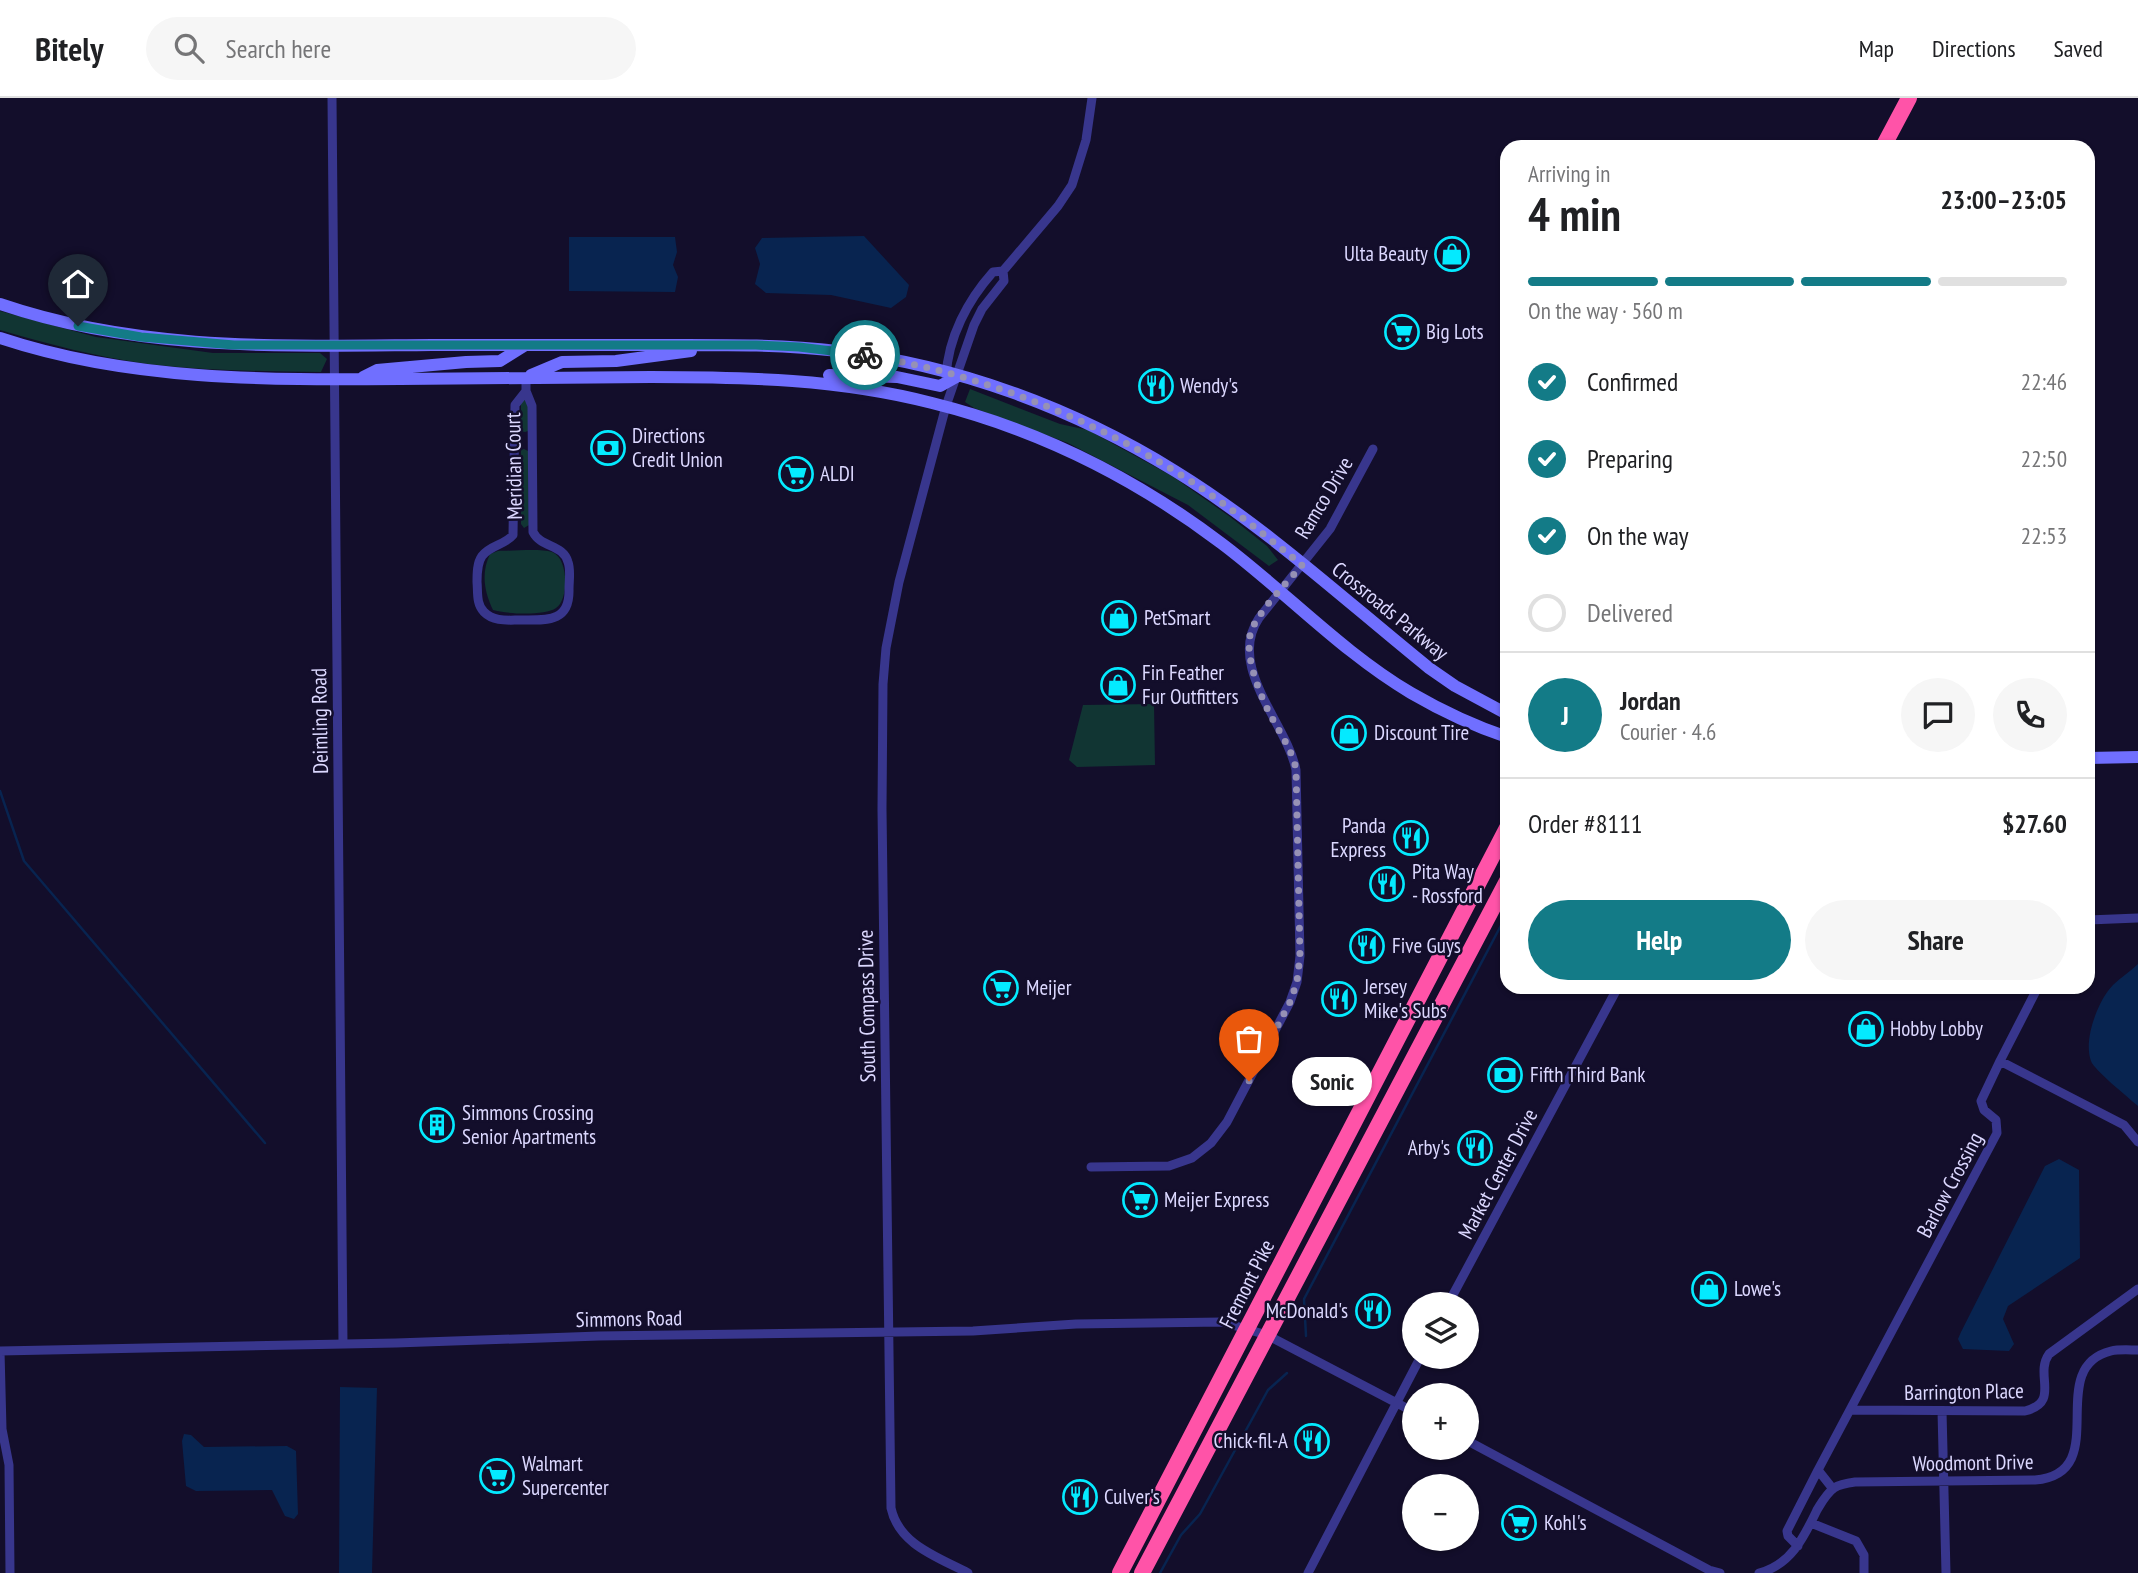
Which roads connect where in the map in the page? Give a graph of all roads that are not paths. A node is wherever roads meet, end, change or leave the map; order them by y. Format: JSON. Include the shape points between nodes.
{"nodes":[{"id":1,"x":332,"y":98,"type":"edge"},
{"id":2,"x":1092,"y":98,"type":"edge"},
{"id":3,"x":1909,"y":98,"type":"edge"},
{"id":4,"x":1888,"y":140,"type":"edge"},
{"id":5,"x":1003,"y":271,"type":"junction"},
{"id":6,"x":0,"y":304,"type":"edge"},
{"id":7,"x":0,"y":338,"type":"edge"},
{"id":8,"x":525,"y":345,"type":"junction"},
{"id":9,"x":708,"y":345,"type":"junction"},
{"id":10,"x":334,"y":346,"type":"junction"},
{"id":11,"x":526,"y":377,"type":"junction"},
{"id":12,"x":950,"y":377,"type":"junction"},
{"id":13,"x":766,"y":378,"type":"junction"},
{"id":14,"x":334,"y":379,"type":"junction"},
{"id":15,"x":360,"y":379,"type":"junction"},
{"id":16,"x":526,"y":391,"type":"junction"},
{"id":17,"x":946,"y":406,"type":"junction"},
{"id":18,"x":515,"y":442,"type":"junction"},
{"id":19,"x":532,"y":442,"type":"junction"},
{"id":20,"x":1373,"y":449,"type":"dead end"},
{"id":21,"x":1302,"y":565,"type":"junction"},
{"id":22,"x":1281,"y":590,"type":"junction"},
{"id":23,"x":1500,"y":709,"type":"edge"},
{"id":24,"x":1500,"y":734,"type":"edge"},
{"id":25,"x":2138,"y":757,"type":"edge"},
{"id":26,"x":2095,"y":758,"type":"edge"},
{"id":27,"x":1500,"y":842,"type":"edge"},
{"id":28,"x":1500,"y":894,"type":"edge"},
{"id":29,"x":2138,"y":918,"type":"edge"},
{"id":30,"x":2095,"y":919,"type":"edge"},
{"id":31,"x":1614,"y":994,"type":"edge"},
{"id":32,"x":2034,"y":994,"type":"edge"},
{"id":33,"x":2000,"y":1060,"type":"junction"},
{"id":34,"x":2138,"y":1142,"type":"edge"},
{"id":35,"x":1091,"y":1167,"type":"dead end"},
{"id":36,"x":2138,"y":1289,"type":"edge"},
{"id":37,"x":1454,"y":1292,"type":"edge"},
{"id":38,"x":1257,"y":1331,"type":"junction"},
{"id":39,"x":888,"y":1332,"type":"junction"},
{"id":40,"x":343,"y":1344,"type":"junction"},
{"id":41,"x":2138,"y":1350,"type":"edge"},
{"id":42,"x":0,"y":1351,"type":"edge"},
{"id":43,"x":1413,"y":1369,"type":"edge"},
{"id":44,"x":1396,"y":1402,"type":"junction"},
{"id":45,"x":1402,"y":1405,"type":"edge"},
{"id":46,"x":1850,"y":1410,"type":"junction"},
{"id":47,"x":1942,"y":1411,"type":"junction"},
{"id":48,"x":1479,"y":1447,"type":"edge"},
{"id":49,"x":1818,"y":1470,"type":"junction"},
{"id":50,"x":1944,"y":1481,"type":"junction"},
{"id":51,"x":1833,"y":1489,"type":"junction"},
{"id":52,"x":1811,"y":1522,"type":"junction"},
{"id":53,"x":1798,"y":1546,"type":"junction"},
{"id":54,"x":1123,"y":1567,"type":"edge"},
{"id":55,"x":10,"y":1573,"type":"edge"},
{"id":56,"x":968,"y":1573,"type":"edge"},
{"id":57,"x":1111,"y":1573,"type":"edge"},
{"id":58,"x":1142,"y":1573,"type":"edge"},
{"id":59,"x":1308,"y":1573,"type":"edge"},
{"id":60,"x":1720,"y":1573,"type":"edge"},
{"id":61,"x":1759,"y":1573,"type":"edge"},
{"id":62,"x":1864,"y":1573,"type":"edge"},
{"id":63,"x":1946,"y":1573,"type":"edge"}],
"edges":[{"from":1,"to":10,"type":"street","name":"Deimling Road"},
{"from":2,"to":5,"type":"street","name":"South Compass Drive","via":[[1086,140],[1072,185]]},
{"from":3,"to":4,"type":"highway"},
{"from":5,"to":12,"type":"street","name":"South Compass Drive","via":[[1003,281],[982,309]]},
{"from":5,"to":12,"type":"street","name":"South Compass Drive","via":[[993,272],[968,304],[960,321]]},
{"from":6,"to":10,"type":"street","name":"Crossroads Parkway","via":[[57,321],[141,337],[234,345]]},
{"from":7,"to":14,"type":"street","via":[[134,369]]},
{"from":8,"to":9,"type":"street","name":"Crossroads Parkway"},
{"from":8,"to":10,"type":"street","name":"Crossroads Parkway"},
{"from":8,"to":15,"type":"street","via":[[500,361],[377,370]]},
{"from":9,"to":11,"type":"street","via":[[616,361],[562,362]]},
{"from":9,"to":12,"type":"street","name":"Crossroads Parkway","via":[[841,351],[891,359]]},
{"from":10,"to":14,"type":"street","name":"Deimling Road"},
{"from":11,"to":13,"type":"street"},
{"from":11,"to":15,"type":"street"},
{"from":11,"to":16,"type":"street","name":"Meridian Court"},
{"from":12,"to":13,"type":"street","via":[[940,386],[897,377]]},
{"from":12,"to":17,"type":"street","name":"South Compass Drive"},
{"from":12,"to":21,"type":"street","name":"Crossroads Parkway","via":[[1054,409],[1132,446],[1211,495]]},
{"from":13,"to":17,"type":"street","via":[[844,385]]},
{"from":14,"to":15,"type":"street"},
{"from":14,"to":40,"type":"street","name":"Deimling Road"},
{"from":16,"to":18,"type":"street","name":"Meridian Court","via":[[515,405]]},
{"from":16,"to":19,"type":"street","name":"Meridian Court","via":[[532,406]]},
{"from":17,"to":22,"type":"street","via":[[1046,442],[1122,478],[1195,523]]},
{"from":17,"to":39,"type":"street","name":"South Compass Drive","via":[[892,615],[883,684]]},
{"from":18,"to":19,"type":"street"},
{"from":18,"to":19,"type":"street","name":"Meridian Court","via":[[515,528],[509,541],[482,556],[477,571],[478,600],[482,610],[494,618],[548,620],[566,607],[569,565],[563,554],[533,532]]},
{"from":20,"to":21,"type":"street","name":"Ramco Drive","via":[[1330,529]]},
{"from":21,"to":22,"type":"street","name":"Ramco Drive"},
{"from":21,"to":23,"type":"street","name":"Crossroads Parkway","via":[[1429,668]]},
{"from":22,"to":24,"type":"street","via":[[1409,692]]},
{"from":22,"to":35,"type":"street","name":"Ramco Drive","via":[[1252,628],[1249,650],[1269,712],[1296,769],[1300,956],[1295,991],[1227,1122],[1211,1143],[1192,1158],[1169,1166]]},
{"from":25,"to":26,"type":"street"},
{"from":27,"to":38,"type":"highway","name":"Fremont Pike","via":[[1367,1099]]},
{"from":28,"to":38,"type":"highway","name":"Fremont Pike"},
{"from":29,"to":30,"type":"street"},
{"from":31,"to":37,"type":"street","name":"Market Center Drive"},
{"from":32,"to":33,"type":"street"},
{"from":33,"to":34,"type":"street","via":[[2124,1125]]},
{"from":33,"to":46,"type":"street","name":"Barlow Crossing","via":[[1981,1101],[1996,1120],[1997,1133]]},
{"from":36,"to":47,"type":"street","name":"Barrington Place","via":[[2049,1354],[2044,1397],[2034,1408]]},
{"from":38,"to":39,"type":"street","name":"Simmons Road","via":[[1222,1322],[1157,1322]]},
{"from":38,"to":44,"type":"street"},
{"from":38,"to":54,"type":"highway","name":"Fremont Pike"},
{"from":38,"to":58,"type":"highway","name":"Fremont Pike"},
{"from":39,"to":40,"type":"street","name":"Simmons Road"},
{"from":39,"to":56,"type":"street","name":"South Compass Drive","via":[[892,1515],[901,1532],[917,1546]]},
{"from":40,"to":42,"type":"street","name":"Simmons Road"},
{"from":41,"to":50,"type":"street","name":"Woodmont Drive","via":[[2111,1350],[2084,1370],[2077,1387],[2076,1448],[2060,1471],[2043,1480]]},
{"from":42,"to":55,"type":"street","via":[[2,1429],[9,1465]]},
{"from":43,"to":44,"type":"street"},
{"from":44,"to":45,"type":"street"},
{"from":44,"to":59,"type":"street"},
{"from":46,"to":47,"type":"street","name":"Barrington Place"},
{"from":46,"to":49,"type":"street","name":"Barlow Crossing"},
{"from":47,"to":50,"type":"street"},
{"from":48,"to":60,"type":"street"},
{"from":49,"to":51,"type":"street"},
{"from":49,"to":53,"type":"street","name":"Barlow Crossing","via":[[1787,1531]]},
{"from":50,"to":51,"type":"street","name":"Woodmont Drive","via":[[1855,1482]]},
{"from":50,"to":63,"type":"street"},
{"from":51,"to":52,"type":"street"},
{"from":52,"to":53,"type":"street"},
{"from":52,"to":62,"type":"street","via":[[1856,1541],[1864,1555]]},
{"from":53,"to":61,"type":"street","via":[[1785,1560]]},
{"from":54,"to":57,"type":"street"}]}
